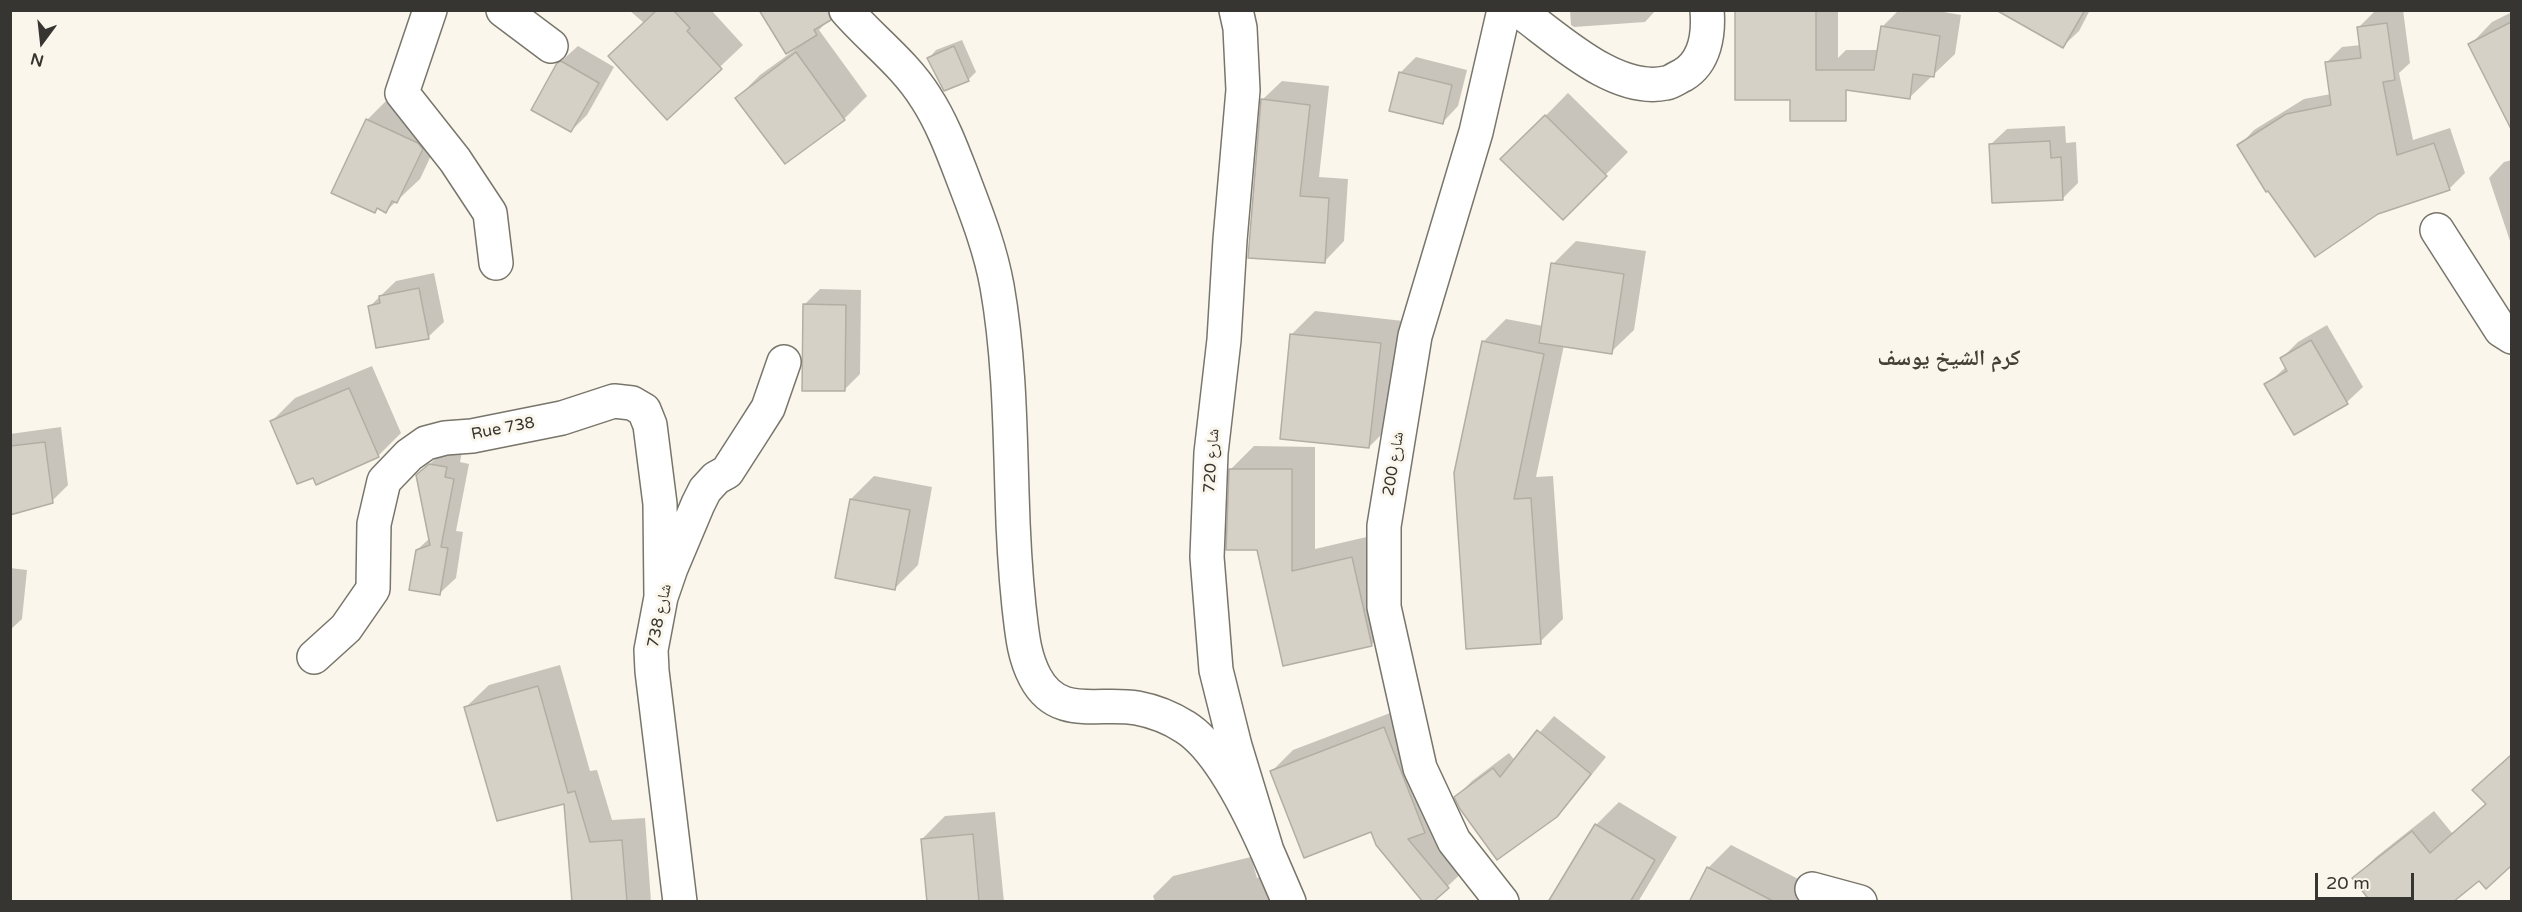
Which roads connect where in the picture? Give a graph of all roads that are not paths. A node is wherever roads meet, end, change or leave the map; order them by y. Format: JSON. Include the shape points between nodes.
{"nodes":[{"id":1,"x":430,"y":10,"type":"edge"},
{"id":2,"x":503,"y":10,"type":"edge"},
{"id":3,"x":846,"y":10,"type":"edge"},
{"id":4,"x":1236,"y":10,"type":"edge"},
{"id":5,"x":1504,"y":10,"type":"edge"},
{"id":6,"x":1518,"y":10,"type":"edge"},
{"id":7,"x":1707,"y":10,"type":"edge"},
{"id":8,"x":551,"y":46,"type":"dead end"},
{"id":9,"x":2437,"y":230,"type":"dead end"},
{"id":10,"x":496,"y":263,"type":"dead end"},
{"id":11,"x":2511,"y":337,"type":"edge"},
{"id":12,"x":784,"y":362,"type":"dead end"},
{"id":13,"x":662,"y":597,"type":"junction"},
{"id":14,"x":314,"y":657,"type":"dead end"},
{"id":15,"x":1267,"y":851,"type":"junction"},
{"id":16,"x":1812,"y":889,"type":"dead end"},
{"id":17,"x":680,"y":902,"type":"edge"},
{"id":18,"x":1288,"y":902,"type":"edge"},
{"id":19,"x":1502,"y":902,"type":"edge"},
{"id":20,"x":1860,"y":902,"type":"edge"}],
"edges":[{"from":1,"to":10,"type":"street","via":[[402,93],[455,159],[490,213]]},
{"from":2,"to":8,"type":"street"},
{"from":3,"to":15,"type":"street","via":[[901,65],[927,99],[944,131],[984,234],[1003,330],[1014,564],[1024,652],[1036,679],[1047,694],[1060,702],[1081,708],[1135,708],[1159,714],[1187,728],[1216,758],[1248,810]]},
{"from":4,"to":15,"type":"street","name":"شارع 720","via":[[1243,90],[1211,453],[1207,557],[1216,670]]},
{"from":5,"to":19,"type":"street","name":"شارع 200","via":[[1476,132],[1415,336],[1384,526],[1384,607],[1420,768],[1454,841]]},
{"from":6,"to":7,"type":"street","via":[[1605,72],[1643,83],[1667,83],[1690,70],[1704,49],[1709,28]]},
{"from":9,"to":11,"type":"street","via":[[2501,330]]},
{"from":12,"to":13,"type":"street","name":"شارع 738","via":[[768,408],[727,472],[705,490],[670,568]]},
{"from":13,"to":14,"type":"street","name":"Rue 738","via":[[660,504],[650,425],[644,410],[632,403],[614,401],[562,418],[426,443],[409,455],[384,481],[374,524],[373,590],[346,628]]},
{"from":13,"to":17,"type":"street","name":"شارع 738","via":[[651,650],[652,671]]},
{"from":15,"to":18,"type":"street","name":"شارع 720"},
{"from":16,"to":20,"type":"street"}]}
